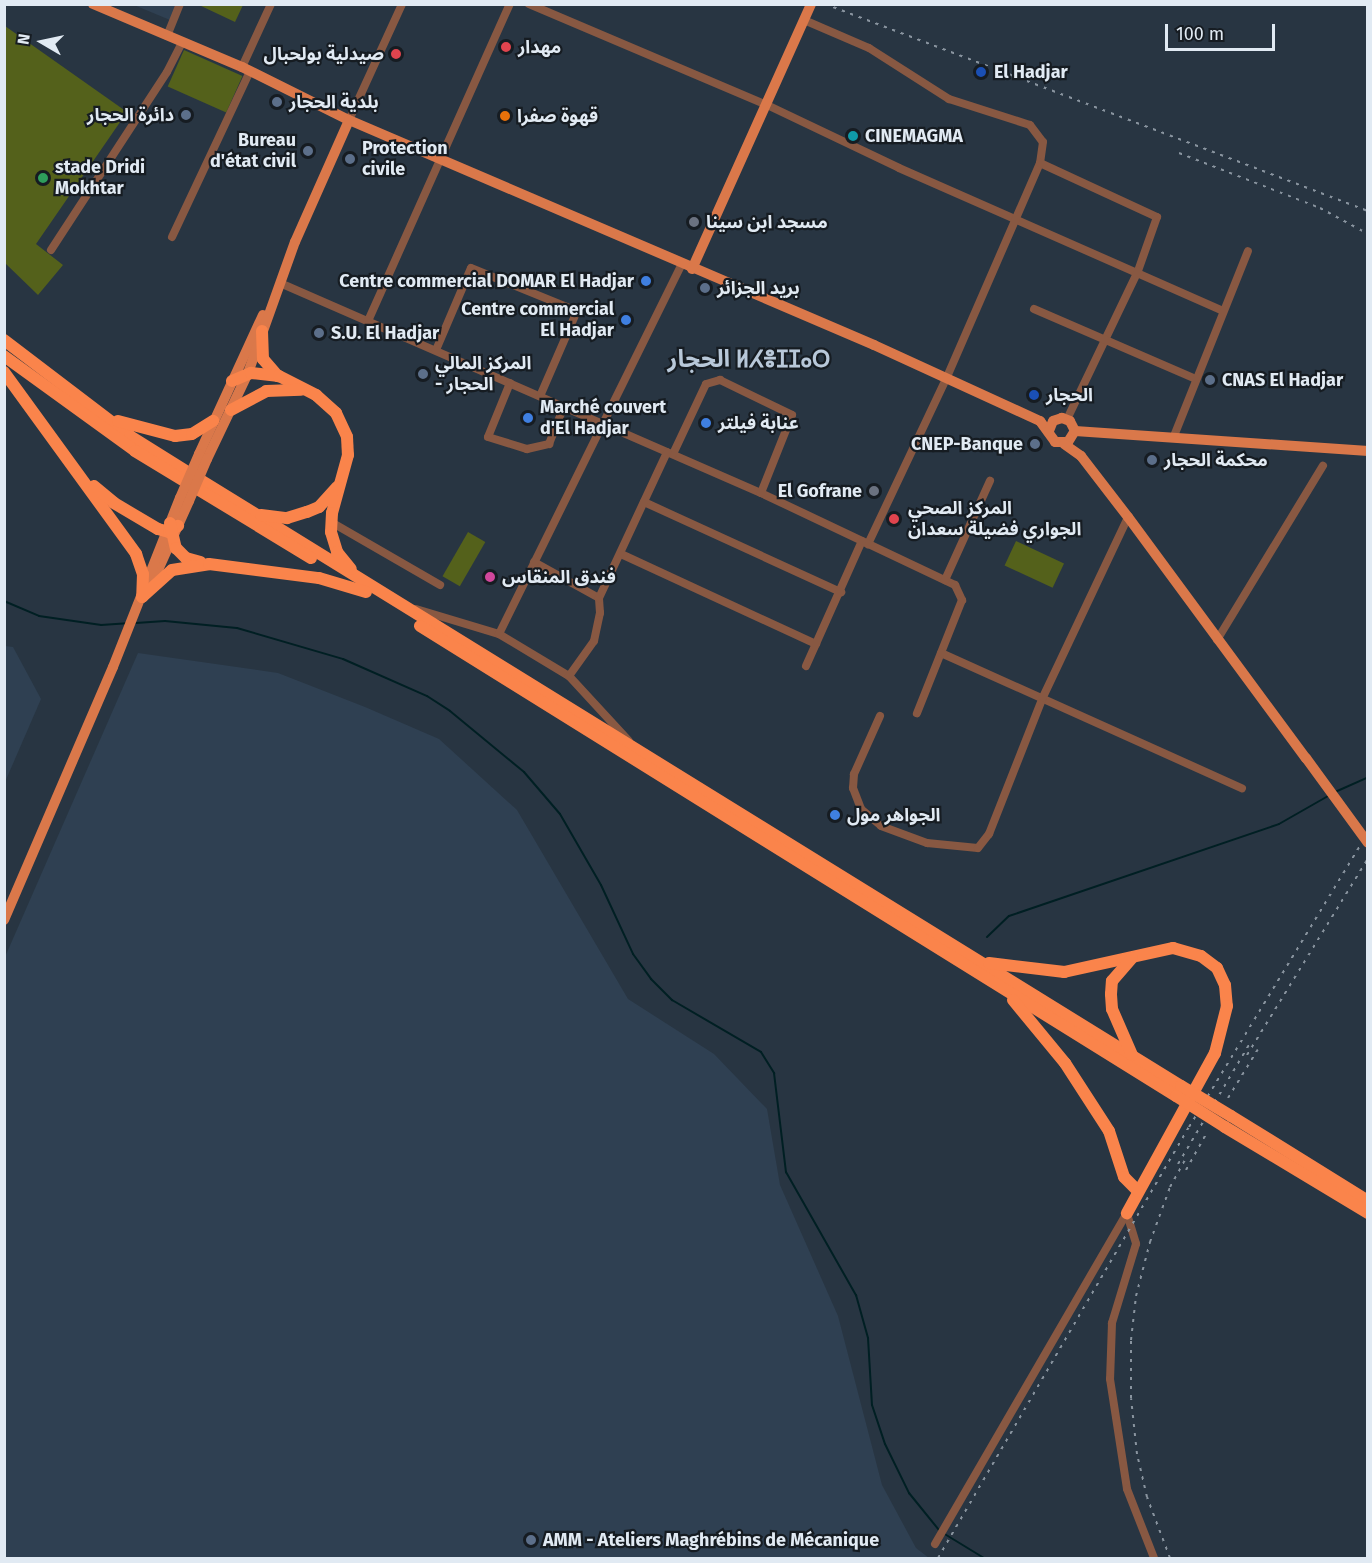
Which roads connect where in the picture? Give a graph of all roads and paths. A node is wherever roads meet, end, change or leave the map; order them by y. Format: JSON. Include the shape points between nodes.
{"nodes":[{"id":1,"x":93,"y":4,"type":"edge"},
{"id":2,"x":180,"y":4,"type":"edge"},
{"id":3,"x":271,"y":4,"type":"edge"},
{"id":4,"x":402,"y":4,"type":"edge"},
{"id":5,"x":510,"y":4,"type":"edge"},
{"id":6,"x":529,"y":4,"type":"edge"},
{"id":7,"x":811,"y":4,"type":"edge"},
{"id":8,"x":804,"y":20,"type":"junction"},
{"id":9,"x":166,"y":36,"type":"junction"},
{"id":10,"x":182,"y":42,"type":"junction"},
{"id":11,"x":246,"y":69,"type":"junction"},
{"id":12,"x":765,"y":104,"type":"junction"},
{"id":13,"x":349,"y":120,"type":"junction"},
{"id":14,"x":439,"y":159,"type":"junction"},
{"id":15,"x":1040,"y":163,"type":"junction"},
{"id":16,"x":1014,"y":219,"type":"junction"},
{"id":17,"x":172,"y":237,"type":"dead end"},
{"id":18,"x":51,"y":250,"type":"dead end"},
{"id":19,"x":1248,"y":251,"type":"dead end"},
{"id":20,"x":687,"y":267,"type":"junction"},
{"id":21,"x":1138,"y":271,"type":"junction"},
{"id":22,"x":280,"y":283,"type":"junction"},
{"id":23,"x":270,"y":305,"type":"junction"},
{"id":24,"x":1034,"y":309,"type":"dead end"},
{"id":25,"x":1223,"y":311,"type":"junction"},
{"id":26,"x":368,"y":321,"type":"junction"},
{"id":27,"x":262,"y":331,"type":"junction"},
{"id":28,"x":1107,"y":339,"type":"junction"},
{"id":29,"x":4,"y":340,"type":"edge"},
{"id":30,"x":436,"y":350,"type":"junction"},
{"id":31,"x":4,"y":356,"type":"edge"},
{"id":32,"x":4,"y":372,"type":"edge"},
{"id":33,"x":248,"y":373,"type":"junction"},
{"id":34,"x":279,"y":376,"type":"junction"},
{"id":35,"x":946,"y":379,"type":"junction"},
{"id":36,"x":1197,"y":379,"type":"junction"},
{"id":37,"x":232,"y":381,"type":"junction"},
{"id":38,"x":510,"y":383,"type":"junction"},
{"id":39,"x":308,"y":391,"type":"junction"},
{"id":40,"x":540,"y":396,"type":"junction"},
{"id":41,"x":564,"y":406,"type":"junction"},
{"id":42,"x":231,"y":410,"type":"junction"},
{"id":43,"x":103,"y":416,"type":"junction"},
{"id":44,"x":1066,"y":419,"type":"junction"},
{"id":45,"x":213,"y":421,"type":"junction"},
{"id":46,"x":603,"y":424,"type":"junction"},
{"id":47,"x":1051,"y":426,"type":"junction"},
{"id":48,"x":1075,"y":433,"type":"junction"},
{"id":49,"x":1174,"y":436,"type":"junction"},
{"id":50,"x":1064,"y":444,"type":"junction"},
{"id":51,"x":1368,"y":451,"type":"edge"},
{"id":52,"x":670,"y":453,"type":"junction"},
{"id":53,"x":203,"y":456,"type":"junction"},
{"id":54,"x":1081,"y":456,"type":"junction"},
{"id":55,"x":69,"y":458,"type":"junction"},
{"id":56,"x":1323,"y":466,"type":"dead end"},
{"id":57,"x":342,"y":481,"type":"junction"},
{"id":58,"x":990,"y":481,"type":"dead end"},
{"id":59,"x":761,"y":493,"type":"junction"},
{"id":60,"x":644,"y":502,"type":"junction"},
{"id":61,"x":254,"y":513,"type":"junction"},
{"id":62,"x":1128,"y":517,"type":"junction"},
{"id":63,"x":331,"y":522,"type":"junction"},
{"id":64,"x":171,"y":530,"type":"junction"},
{"id":65,"x":865,"y":542,"type":"junction"},
{"id":66,"x":621,"y":554,"type":"junction"},
{"id":67,"x":534,"y":562,"type":"junction"},
{"id":68,"x":209,"y":564,"type":"junction"},
{"id":69,"x":945,"y":580,"type":"junction"},
{"id":70,"x":440,"y":585,"type":"dead end"},
{"id":71,"x":364,"y":586,"type":"junction"},
{"id":72,"x":841,"y":592,"type":"junction"},
{"id":73,"x":599,"y":598,"type":"junction"},
{"id":74,"x":141,"y":599,"type":"junction"},
{"id":75,"x":403,"y":606,"type":"junction"},
{"id":76,"x":499,"y":634,"type":"junction"},
{"id":77,"x":1218,"y":640,"type":"junction"},
{"id":78,"x":816,"y":644,"type":"junction"},
{"id":79,"x":941,"y":652,"type":"junction"},
{"id":80,"x":806,"y":666,"type":"dead end"},
{"id":81,"x":569,"y":676,"type":"junction"},
{"id":82,"x":1043,"y":697,"type":"junction"},
{"id":83,"x":917,"y":713,"type":"dead end"},
{"id":84,"x":880,"y":716,"type":"dead end"},
{"id":85,"x":635,"y":748,"type":"junction"},
{"id":86,"x":1242,"y":788,"type":"dead end"},
{"id":87,"x":1368,"y":843,"type":"edge"},
{"id":88,"x":4,"y":920,"type":"edge"},
{"id":89,"x":1135,"y":956,"type":"junction"},
{"id":90,"x":982,"y":962,"type":"junction"},
{"id":91,"x":1002,"y":988,"type":"junction"},
{"id":92,"x":1132,"y":1056,"type":"junction"},
{"id":93,"x":1179,"y":1091,"type":"junction"},
{"id":94,"x":1228,"y":1122,"type":"junction"},
{"id":95,"x":1138,"y":1191,"type":"junction"},
{"id":96,"x":1368,"y":1201,"type":"edge"},
{"id":97,"x":1126,"y":1213,"type":"junction"},
{"id":98,"x":1368,"y":1213,"type":"edge"},
{"id":99,"x":934,"y":1544,"type":"dead end"},
{"id":100,"x":1154,"y":1558,"type":"edge"}],
"edges":[{"from":1,"to":9,"type":"main road"},
{"from":2,"to":9,"type":"street"},
{"from":3,"to":11,"type":"street"},
{"from":4,"to":13,"type":"street"},
{"from":5,"to":14,"type":"street"},
{"from":6,"to":12,"type":"street"},
{"from":7,"to":8,"type":"main road"},
{"from":8,"to":12,"type":"main road"},
{"from":8,"to":15,"type":"street","via":[[869,48],[950,99],[1030,125],[1043,142]]},
{"from":9,"to":10,"type":"main road"},
{"from":10,"to":11,"type":"main road"},
{"from":10,"to":18,"type":"street","via":[[167,72]]},
{"from":11,"to":13,"type":"main road"},
{"from":11,"to":17,"type":"street"},
{"from":12,"to":16,"type":"street"},
{"from":12,"to":20,"type":"main road"},
{"from":13,"to":14,"type":"main road"},
{"from":13,"to":22,"type":"main road"},
{"from":14,"to":20,"type":"main road"},
{"from":14,"to":26,"type":"street"},
{"from":15,"to":16,"type":"street"},
{"from":15,"to":21,"type":"street","via":[[1156,215]]},
{"from":16,"to":21,"type":"street"},
{"from":16,"to":35,"type":"street"},
{"from":19,"to":25,"type":"street"},
{"from":20,"to":35,"type":"main road"},
{"from":20,"to":46,"type":"street"},
{"from":21,"to":25,"type":"street"},
{"from":21,"to":28,"type":"street"},
{"from":22,"to":23,"type":"main road"},
{"from":22,"to":26,"type":"street"},
{"from":23,"to":27,"type":"main road"},
{"from":23,"to":37,"type":"main road"},
{"from":24,"to":28,"type":"street"},
{"from":25,"to":36,"type":"street"},
{"from":26,"to":30,"type":"street"},
{"from":27,"to":33,"type":"main road"},
{"from":27,"to":34,"type":"highway","via":[[263,359]]},
{"from":28,"to":36,"type":"street"},
{"from":28,"to":44,"type":"street"},
{"from":29,"to":43,"type":"highway"},
{"from":30,"to":38,"type":"street"},
{"from":30,"to":40,"type":"street","via":[[471,268],[577,311]]},
{"from":31,"to":71,"type":"highway","via":[[135,451]]},
{"from":32,"to":55,"type":"highway"},
{"from":33,"to":34,"type":"highway"},
{"from":33,"to":37,"type":"highway"},
{"from":33,"to":42,"type":"main road"},
{"from":34,"to":39,"type":"highway"},
{"from":35,"to":47,"type":"main road"},
{"from":35,"to":65,"type":"street"},
{"from":36,"to":49,"type":"street"},
{"from":37,"to":45,"type":"main road"},
{"from":38,"to":40,"type":"street"},
{"from":38,"to":41,"type":"street","via":[[488,437],[527,449],[549,444]]},
{"from":39,"to":42,"type":"highway","via":[[266,391]]},
{"from":39,"to":57,"type":"highway","via":[[330,406],[344,429],[348,455]]},
{"from":40,"to":41,"type":"street"},
{"from":41,"to":46,"type":"street"},
{"from":42,"to":53,"type":"main road"},
{"from":43,"to":45,"type":"highway","via":[[140,430],[175,436],[192,434]]},
{"from":43,"to":61,"type":"highway"},
{"from":44,"to":47,"type":"main road"},
{"from":44,"to":48,"type":"main road"},
{"from":45,"to":53,"type":"main road"},
{"from":46,"to":52,"type":"street"},
{"from":46,"to":67,"type":"street"},
{"from":47,"to":50,"type":"main road","via":[[1055,442]]},
{"from":48,"to":49,"type":"main road"},
{"from":48,"to":50,"type":"main road"},
{"from":48,"to":54,"type":"main road"},
{"from":49,"to":51,"type":"main road"},
{"from":50,"to":54,"type":"main road"},
{"from":52,"to":59,"type":"street"},
{"from":52,"to":59,"type":"street","via":[[706,384],[720,380],[788,411],[793,417]]},
{"from":52,"to":60,"type":"street"},
{"from":53,"to":64,"type":"main road","bridge":true},
{"from":54,"to":62,"type":"main road"},
{"from":55,"to":64,"type":"highway","via":[[107,498]]},
{"from":55,"to":74,"type":"highway","via":[[136,554],[143,574]]},
{"from":56,"to":77,"type":"street"},
{"from":57,"to":61,"type":"highway","via":[[320,507],[307,512],[287,518]]},
{"from":57,"to":63,"type":"highway"},
{"from":58,"to":69,"type":"street"},
{"from":59,"to":65,"type":"street"},
{"from":60,"to":66,"type":"street"},
{"from":60,"to":72,"type":"street"},
{"from":61,"to":71,"type":"highway"},
{"from":62,"to":77,"type":"main road"},
{"from":62,"to":82,"type":"street"},
{"from":63,"to":70,"type":"street"},
{"from":63,"to":71,"type":"highway","via":[[337,552]]},
{"from":64,"to":68,"type":"highway","via":[[186,558]]},
{"from":64,"to":74,"type":"main road"},
{"from":65,"to":69,"type":"street"},
{"from":65,"to":72,"type":"street"},
{"from":66,"to":73,"type":"street"},
{"from":66,"to":78,"type":"street"},
{"from":67,"to":73,"type":"street"},
{"from":67,"to":76,"type":"street"},
{"from":68,"to":71,"type":"highway"},
{"from":68,"to":74,"type":"highway","via":[[172,570]]},
{"from":69,"to":79,"type":"street","via":[[958,587],[962,600]]},
{"from":71,"to":75,"type":"highway"},
{"from":71,"to":91,"type":"highway"},
{"from":72,"to":78,"type":"street"},
{"from":73,"to":81,"type":"street","via":[[594,641]]},
{"from":74,"to":88,"type":"main road"},
{"from":75,"to":76,"type":"street"},
{"from":75,"to":85,"type":"highway"},
{"from":76,"to":81,"type":"street"},
{"from":77,"to":87,"type":"main road","bridge":true},
{"from":78,"to":80,"type":"street"},
{"from":79,"to":82,"type":"street"},
{"from":79,"to":83,"type":"street"},
{"from":81,"to":85,"type":"street"},
{"from":82,"to":84,"type":"street","via":[[993,825],[978,848],[927,843],[881,826],[861,809],[853,788],[854,774]]},
{"from":82,"to":86,"type":"street"},
{"from":85,"to":90,"type":"highway"},
{"from":89,"to":90,"type":"highway","via":[[1064,972]]},
{"from":89,"to":92,"type":"highway","via":[[1112,981],[1111,994],[1112,1009]]},
{"from":89,"to":95,"type":"highway","via":[[1173,948],[1201,956],[1217,968],[1225,985],[1227,1006],[1215,1053]]},
{"from":90,"to":92,"type":"highway"},
{"from":91,"to":93,"type":"highway"},
{"from":91,"to":95,"type":"highway","via":[[1065,1063],[1109,1131],[1124,1177]]},
{"from":92,"to":93,"type":"highway"},
{"from":93,"to":94,"type":"highway","bridge":true},
{"from":94,"to":96,"type":"highway"},
{"from":94,"to":98,"type":"highway"},
{"from":95,"to":97,"type":"highway"},
{"from":97,"to":99,"type":"street"},
{"from":97,"to":100,"type":"street","via":[[1136,1244],[1112,1323],[1110,1379],[1127,1489]]}]}
